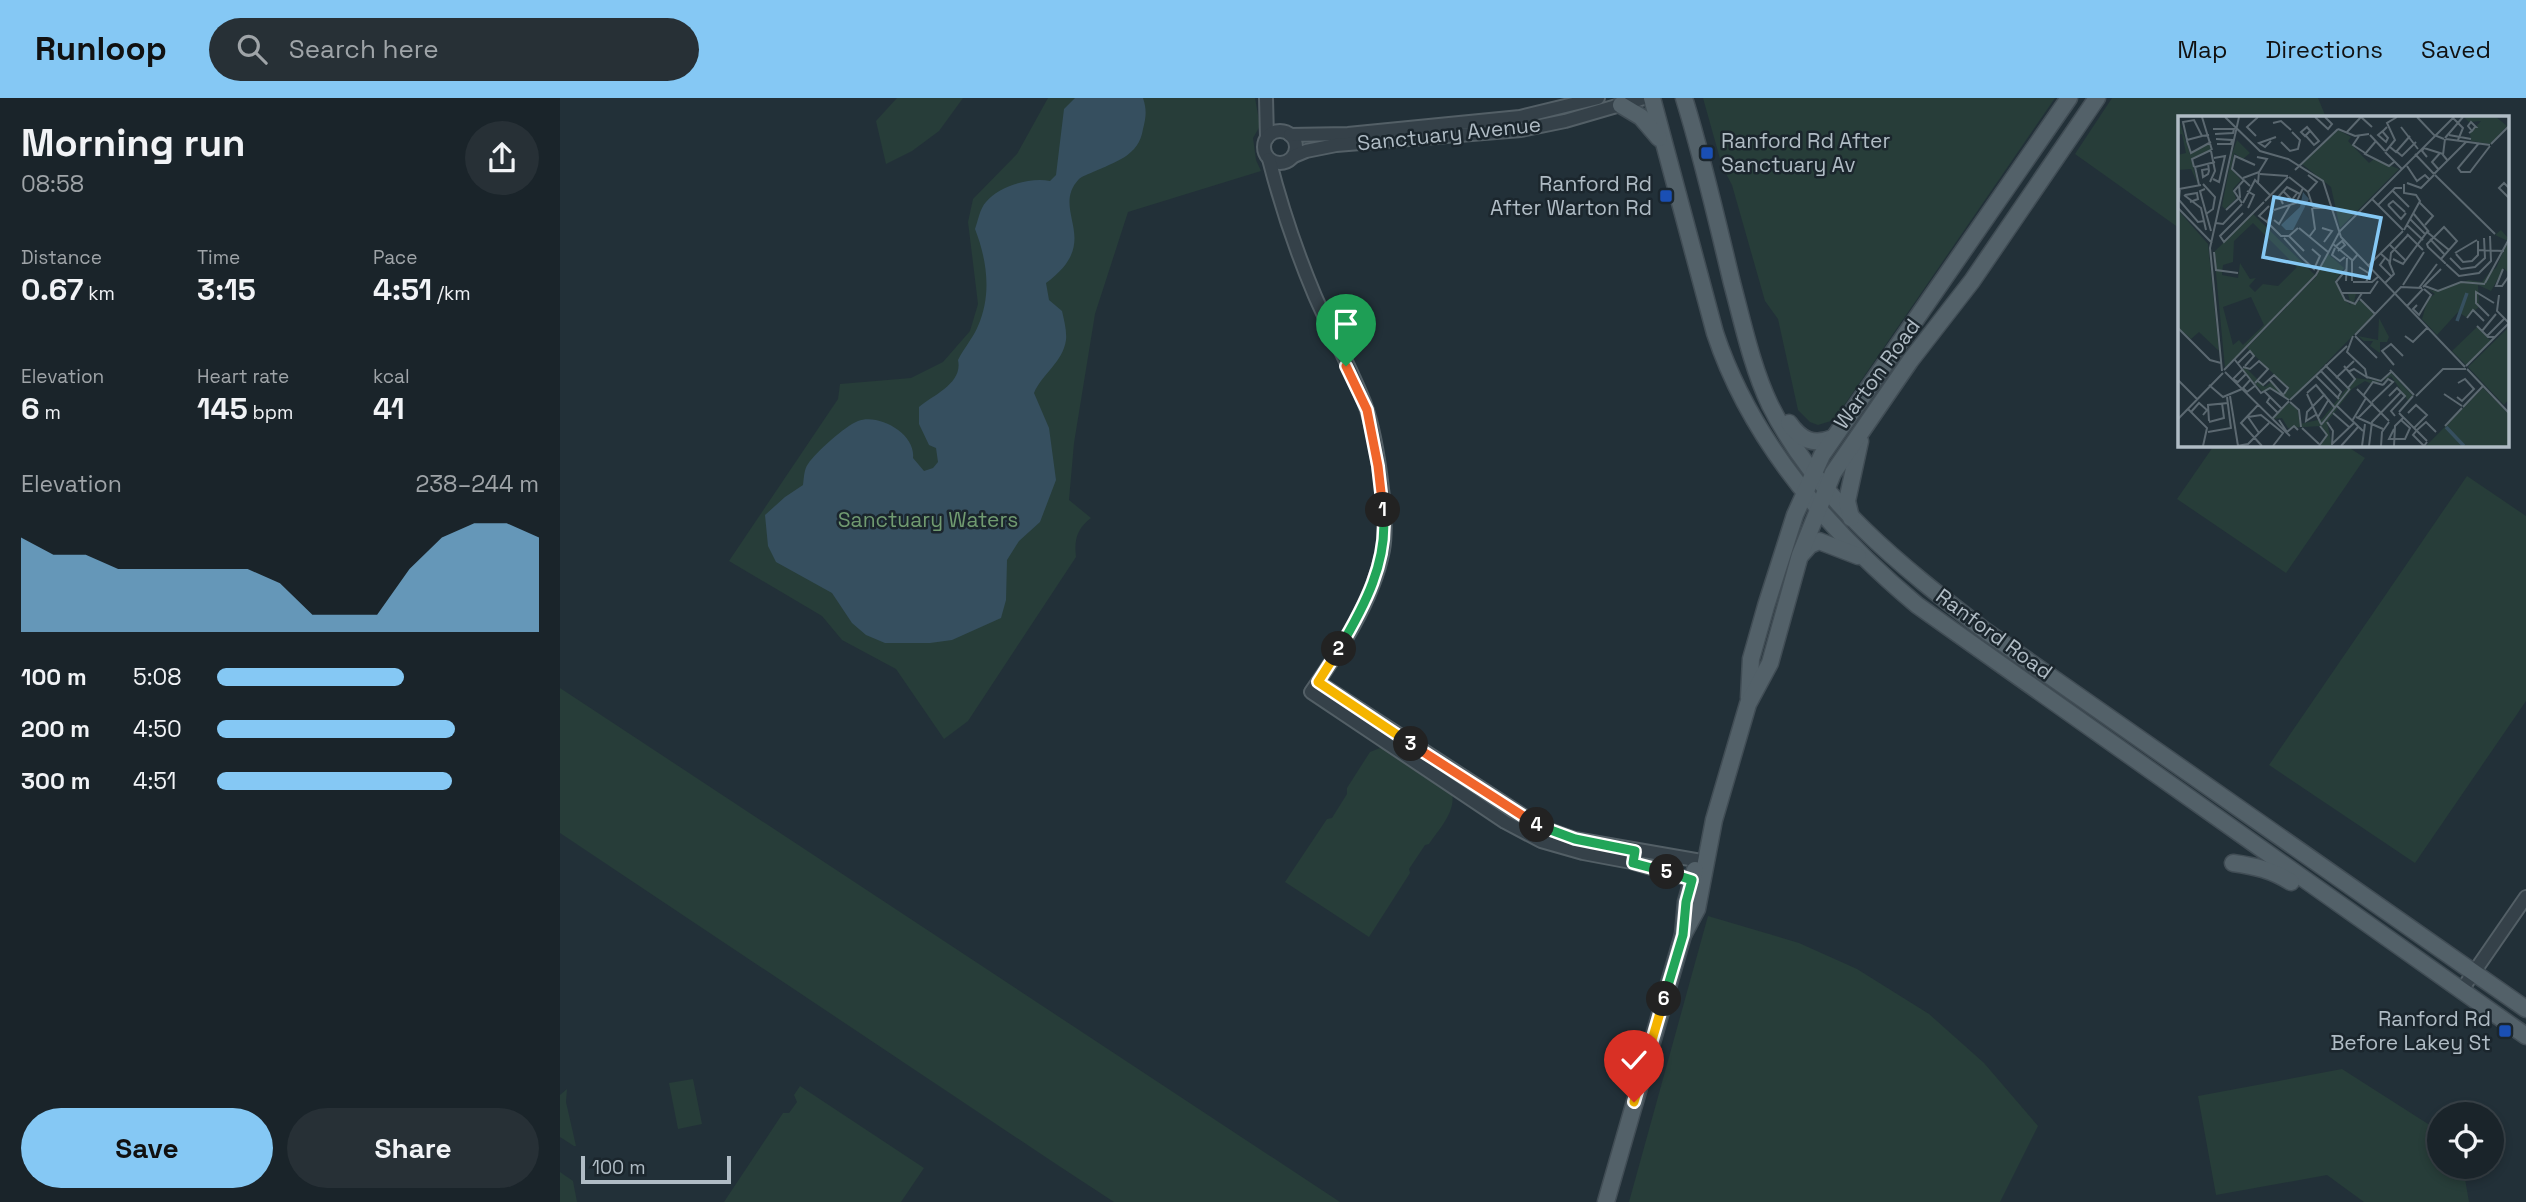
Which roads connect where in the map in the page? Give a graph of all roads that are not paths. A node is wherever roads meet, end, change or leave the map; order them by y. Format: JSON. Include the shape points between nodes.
{"nodes":[{"id":1,"x":1598,"y":98,"type":"edge"},
{"id":2,"x":1644,"y":98,"type":"edge"},
{"id":3,"x":1652,"y":98,"type":"edge"},
{"id":4,"x":1684,"y":98,"type":"edge"},
{"id":5,"x":2069,"y":98,"type":"edge"},
{"id":6,"x":2097,"y":98,"type":"edge"},
{"id":7,"x":1266,"y":100,"type":"edge"},
{"id":8,"x":1620,"y":105,"type":"junction"},
{"id":9,"x":1549,"y":110,"type":"junction"},
{"id":10,"x":1553,"y":123,"type":"junction"},
{"id":11,"x":1464,"y":128,"type":"junction"},
{"id":12,"x":1288,"y":133,"type":"junction"},
{"id":13,"x":1267,"y":138,"type":"junction"},
{"id":14,"x":1363,"y":138,"type":"junction"},
{"id":15,"x":2037,"y":145,"type":"junction"},
{"id":16,"x":1665,"y":146,"type":"junction"},
{"id":17,"x":2056,"y":158,"type":"junction"},
{"id":18,"x":1269,"y":159,"type":"junction"},
{"id":19,"x":1289,"y":160,"type":"junction"},
{"id":20,"x":1279,"y":200,"type":"junction"},
{"id":21,"x":1770,"y":404,"type":"junction"},
{"id":22,"x":1863,"y":428,"type":"junction"},
{"id":23,"x":1833,"y":438,"type":"junction"},
{"id":24,"x":1813,"y":474,"type":"junction"},
{"id":25,"x":1826,"y":489,"type":"junction"},
{"id":26,"x":1805,"y":491,"type":"junction"},
{"id":27,"x":1818,"y":508,"type":"junction"},
{"id":28,"x":1852,"y":519,"type":"junction"},
{"id":29,"x":1800,"y":555,"type":"junction"},
{"id":30,"x":1863,"y":558,"type":"junction"},
{"id":31,"x":1984,"y":630,"type":"junction"},
{"id":32,"x":2032,"y":687,"type":"junction"},
{"id":33,"x":1748,"y":704,"type":"junction"},
{"id":34,"x":1634,"y":857,"type":"junction"},
{"id":35,"x":1704,"y":857,"type":"junction"},
{"id":36,"x":2233,"y":863,"type":"dead end"},
{"id":37,"x":1697,"y":881,"type":"junction"},
{"id":38,"x":2320,"y":891,"type":"junction"},
{"id":39,"x":2526,"y":897,"type":"edge"},
{"id":40,"x":2475,"y":972,"type":"junction"},
{"id":41,"x":2461,"y":991,"type":"junction"},
{"id":42,"x":2526,"y":1009,"type":"edge"},
{"id":43,"x":2526,"y":1036,"type":"edge"},
{"id":44,"x":1606,"y":1202,"type":"edge"}],
"edges":[{"from":1,"to":9,"type":"street","name":"Sanctuary Avenue"},
{"from":2,"to":8,"type":"street","name":"Sanctuary Avenue"},
{"from":3,"to":16,"type":"main road","name":"Ranford Road"},
{"from":4,"to":21,"type":"main road","name":"Ranford Road","via":[[1745,332]]},
{"from":5,"to":15,"type":"main road","name":"Warton Road"},
{"from":6,"to":17,"type":"main road","name":"Warton Road"},
{"from":7,"to":12,"type":"street"},
{"from":7,"to":13,"type":"street"},
{"from":8,"to":10,"type":"street","name":"Sanctuary Avenue"},
{"from":8,"to":16,"type":"main road","via":[[1651,126]]},
{"from":9,"to":10,"type":"street"},
{"from":9,"to":11,"type":"street","name":"Sanctuary Avenue"},
{"from":10,"to":11,"type":"street","name":"Sanctuary Avenue","via":[[1521,130]]},
{"from":11,"to":14,"type":"street","name":"Sanctuary Avenue"},
{"from":12,"to":13,"type":"street","via":[[1276,132]]},
{"from":12,"to":14,"type":"street","name":"Sanctuary Avenue"},
{"from":12,"to":19,"type":"street","via":[[1296,145]]},
{"from":13,"to":18,"type":"street","via":[[1264,149]]},
{"from":14,"to":19,"type":"street","name":"Sanctuary Avenue","via":[[1306,150]]},
{"from":15,"to":17,"type":"main road"},
{"from":15,"to":23,"type":"main road","name":"Warton Road"},
{"from":16,"to":26,"type":"main road","name":"Ranford Road","via":[[1725,365],[1762,434]]},
{"from":17,"to":22,"type":"main road","name":"Warton Road"},
{"from":18,"to":19,"type":"street","via":[[1274,163]]},
{"from":18,"to":20,"type":"street"},
{"from":19,"to":20,"type":"street"},
{"from":20,"to":34,"type":"street","via":[[1314,293],[1367,410],[1384,519],[1376,580],[1315,687],[1554,838],[1575,839]]},
{"from":21,"to":23,"type":"main road","via":[[1801,438],[1816,443]]},
{"from":21,"to":24,"type":"main road","name":"Ranford Road"},
{"from":22,"to":25,"type":"main road","name":"Warton Road"},
{"from":22,"to":28,"type":"main road","via":[[1847,501]]},
{"from":23,"to":24,"type":"main road","name":"Warton Road"},
{"from":24,"to":25,"type":"main road","name":"Ranford Road"},
{"from":24,"to":26,"type":"main road","name":"Warton Road"},
{"from":25,"to":27,"type":"main road","name":"Warton Road"},
{"from":25,"to":28,"type":"main road","name":"Ranford Road"},
{"from":26,"to":27,"type":"main road","name":"Ranford Road"},
{"from":26,"to":33,"type":"main road","name":"Warton Road","via":[[1751,659]]},
{"from":27,"to":29,"type":"main road","name":"Warton Road"},
{"from":27,"to":30,"type":"main road","name":"Ranford Road"},
{"from":28,"to":31,"type":"main road","name":"Ranford Road","via":[[1914,576]]},
{"from":29,"to":30,"type":"main road","via":[[1819,541]]},
{"from":29,"to":33,"type":"main road","name":"Warton Road","via":[[1770,663]]},
{"from":30,"to":32,"type":"main road","name":"Ranford Road","via":[[1917,604]]},
{"from":31,"to":32,"type":"main road","via":[[1984,642],[2023,672]]},
{"from":31,"to":40,"type":"main road","name":"Ranford Road"},
{"from":32,"to":38,"type":"main road","name":"Ranford Road"},
{"from":33,"to":35,"type":"main road","name":"Warton Road"},
{"from":34,"to":35,"type":"street"},
{"from":34,"to":37,"type":"street"},
{"from":35,"to":37,"type":"main road","name":"Warton Road"},
{"from":36,"to":38,"type":"main road","via":[[2259,867]]},
{"from":37,"to":44,"type":"main road","name":"Warton Road","via":[[1697,909],[1683,935]]},
{"from":38,"to":41,"type":"main road","name":"Ranford Road"},
{"from":39,"to":40,"type":"street"},
{"from":40,"to":41,"type":"street"},
{"from":40,"to":42,"type":"main road","name":"Ranford Road"},
{"from":41,"to":43,"type":"main road","name":"Ranford Road"}]}
